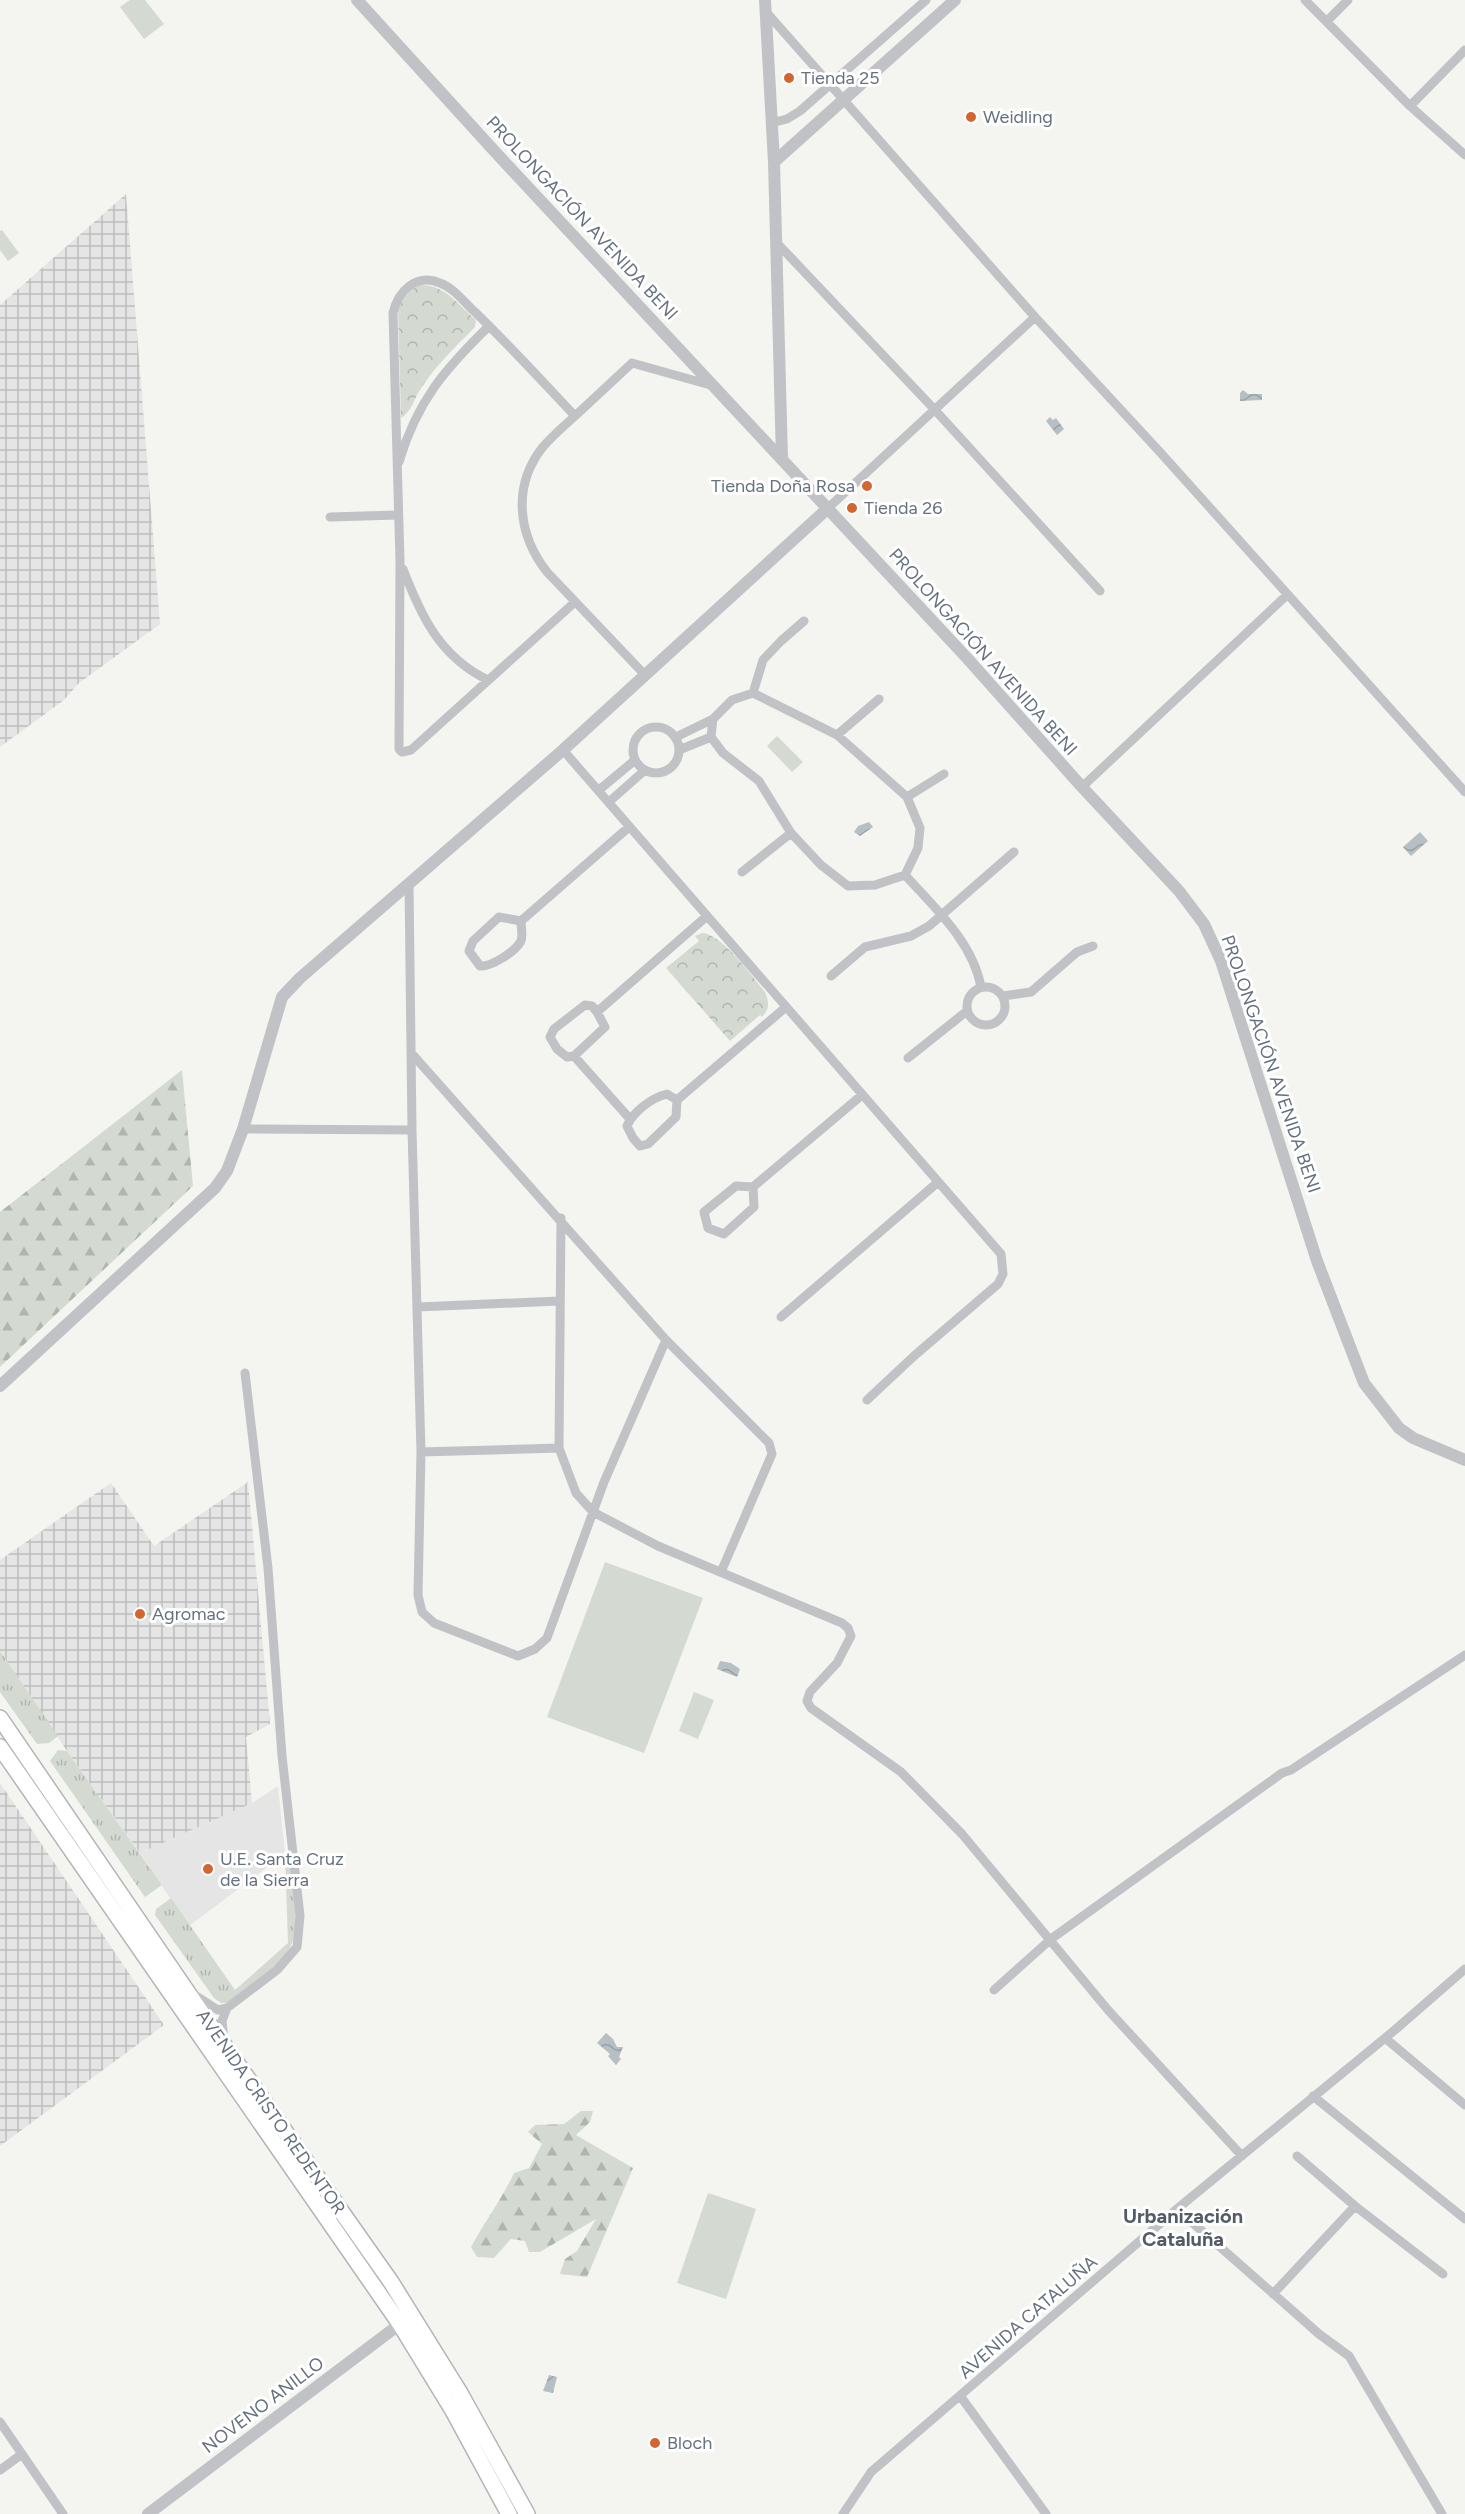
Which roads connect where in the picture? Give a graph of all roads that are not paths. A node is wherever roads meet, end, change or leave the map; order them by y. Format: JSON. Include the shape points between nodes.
{"nodes":[{"id":1,"x":357,"y":0,"type":"edge"},
{"id":2,"x":926,"y":0,"type":"edge"},
{"id":3,"x":954,"y":0,"type":"edge"},
{"id":4,"x":1305,"y":0,"type":"edge"},
{"id":5,"x":1348,"y":0,"type":"edge"},
{"id":6,"x":766,"y":6,"type":"edge"},
{"id":7,"x":1327,"y":21,"type":"junction"},
{"id":8,"x":1465,"y":50,"type":"edge"},
{"id":9,"x":830,"y":86,"type":"junction"},
{"id":10,"x":844,"y":101,"type":"junction"},
{"id":11,"x":1410,"y":105,"type":"junction"},
{"id":12,"x":771,"y":123,"type":"junction"},
{"id":13,"x":1465,"y":155,"type":"edge"},
{"id":14,"x":774,"y":162,"type":"junction"},
{"id":15,"x":777,"y":243,"type":"junction"},
{"id":16,"x":1035,"y":317,"type":"junction"},
{"id":17,"x":489,"y":326,"type":"junction"},
{"id":18,"x":714,"y":386,"type":"junction"},
{"id":19,"x":934,"y":409,"type":"junction"},
{"id":20,"x":575,"y":416,"type":"junction"},
{"id":21,"x":782,"y":459,"type":"junction"},
{"id":22,"x":397,"y":470,"type":"junction"},
{"id":23,"x":827,"y":509,"type":"junction"},
{"id":24,"x":398,"y":515,"type":"junction"},
{"id":25,"x":330,"y":517,"type":"dead end"},
{"id":26,"x":400,"y":561,"type":"junction"},
{"id":27,"x":1100,"y":591,"type":"dead end"},
{"id":28,"x":1287,"y":595,"type":"junction"},
{"id":29,"x":575,"y":602,"type":"junction"},
{"id":30,"x":804,"y":621,"type":"dead end"},
{"id":31,"x":645,"y":675,"type":"junction"},
{"id":32,"x":488,"y":680,"type":"junction"},
{"id":33,"x":753,"y":693,"type":"junction"},
{"id":34,"x":879,"y":699,"type":"dead end"},
{"id":35,"x":713,"y":719,"type":"junction"},
{"id":36,"x":837,"y":735,"type":"junction"},
{"id":37,"x":676,"y":737,"type":"junction"},
{"id":38,"x":711,"y":737,"type":"junction"},
{"id":39,"x":563,"y":750,"type":"junction"},
{"id":40,"x":679,"y":750,"type":"junction"},
{"id":41,"x":635,"y":760,"type":"junction"},
{"id":42,"x":645,"y":770,"type":"junction"},
{"id":43,"x":944,"y":774,"type":"dead end"},
{"id":44,"x":1082,"y":787,"type":"junction"},
{"id":45,"x":599,"y":790,"type":"junction"},
{"id":46,"x":1465,"y":792,"type":"edge"},
{"id":47,"x":907,"y":797,"type":"junction"},
{"id":48,"x":610,"y":801,"type":"junction"},
{"id":49,"x":629,"y":827,"type":"junction"},
{"id":50,"x":791,"y":833,"type":"junction"},
{"id":51,"x":1014,"y":852,"type":"dead end"},
{"id":52,"x":742,"y":872,"type":"dead end"},
{"id":53,"x":905,"y":875,"type":"junction"},
{"id":54,"x":409,"y":884,"type":"junction"},
{"id":55,"x":942,"y":915,"type":"junction"},
{"id":56,"x":707,"y":916,"type":"junction"},
{"id":57,"x":521,"y":921,"type":"junction"},
{"id":58,"x":1093,"y":946,"type":"dead end"},
{"id":59,"x":831,"y":976,"type":"dead end"},
{"id":60,"x":981,"y":987,"type":"junction"},
{"id":61,"x":1003,"y":996,"type":"junction"},
{"id":62,"x":786,"y":1007,"type":"junction"},
{"id":63,"x":967,"y":1011,"type":"junction"},
{"id":64,"x":597,"y":1012,"type":"junction"},
{"id":65,"x":413,"y":1055,"type":"junction"},
{"id":66,"x":574,"y":1056,"type":"junction"},
{"id":67,"x":908,"y":1058,"type":"dead end"},
{"id":68,"x":862,"y":1095,"type":"junction"},
{"id":69,"x":677,"y":1100,"type":"junction"},
{"id":70,"x":630,"y":1119,"type":"junction"},
{"id":71,"x":243,"y":1129,"type":"junction"},
{"id":72,"x":412,"y":1130,"type":"junction"},
{"id":73,"x":938,"y":1183,"type":"junction"},
{"id":74,"x":753,"y":1187,"type":"junction"},
{"id":75,"x":561,"y":1218,"type":"junction"},
{"id":76,"x":559,"y":1301,"type":"junction"},
{"id":77,"x":418,"y":1307,"type":"junction"},
{"id":78,"x":781,"y":1317,"type":"dead end"},
{"id":79,"x":666,"y":1340,"type":"junction"},
{"id":80,"x":245,"y":1373,"type":"dead end"},
{"id":81,"x":0,"y":1386,"type":"edge"},
{"id":82,"x":867,"y":1400,"type":"dead end"},
{"id":83,"x":559,"y":1448,"type":"junction"},
{"id":84,"x":421,"y":1452,"type":"junction"},
{"id":85,"x":1465,"y":1460,"type":"edge"},
{"id":86,"x":593,"y":1512,"type":"junction"},
{"id":87,"x":722,"y":1572,"type":"junction"},
{"id":88,"x":1465,"y":1655,"type":"edge"},
{"id":89,"x":0,"y":1718,"type":"edge"},
{"id":90,"x":1,"y":1752,"type":"edge"},
{"id":91,"x":1051,"y":1939,"type":"junction"},
{"id":92,"x":1465,"y":1969,"type":"edge"},
{"id":93,"x":185,"y":1989,"type":"junction"},
{"id":94,"x":994,"y":1990,"type":"dead end"},
{"id":95,"x":227,"y":2008,"type":"junction"},
{"id":96,"x":1385,"y":2038,"type":"junction"},
{"id":97,"x":226,"y":2048,"type":"junction"},
{"id":98,"x":1313,"y":2096,"type":"junction"},
{"id":99,"x":1465,"y":2105,"type":"edge"},
{"id":100,"x":1242,"y":2156,"type":"junction"},
{"id":101,"x":1297,"y":2156,"type":"dead end"},
{"id":102,"x":1355,"y":2206,"type":"junction"},
{"id":103,"x":1177,"y":2210,"type":"junction"},
{"id":104,"x":1465,"y":2219,"type":"edge"},
{"id":105,"x":1443,"y":2274,"type":"dead end"},
{"id":106,"x":1273,"y":2294,"type":"junction"},
{"id":107,"x":400,"y":2324,"type":"junction"},
{"id":108,"x":961,"y":2397,"type":"junction"},
{"id":109,"x":0,"y":2422,"type":"edge"},
{"id":110,"x":22,"y":2454,"type":"junction"},
{"id":111,"x":0,"y":2470,"type":"edge"},
{"id":112,"x":63,"y":2514,"type":"edge"},
{"id":113,"x":148,"y":2514,"type":"edge"},
{"id":114,"x":509,"y":2514,"type":"edge"},
{"id":115,"x":527,"y":2514,"type":"edge"},
{"id":116,"x":843,"y":2514,"type":"edge"},
{"id":117,"x":1046,"y":2514,"type":"edge"},
{"id":118,"x":1442,"y":2514,"type":"edge"}],
"edges":[{"from":1,"to":18,"type":"street","name":"PROLONGACIÓN AVENIDA BENI"},
{"from":2,"to":9,"type":"street"},
{"from":3,"to":10,"type":"street"},
{"from":4,"to":7,"type":"street"},
{"from":5,"to":7,"type":"street"},
{"from":6,"to":9,"type":"street"},
{"from":6,"to":12,"type":"street"},
{"from":7,"to":11,"type":"street"},
{"from":8,"to":11,"type":"street"},
{"from":9,"to":10,"type":"street"},
{"from":9,"to":12,"type":"street","via":[[800,111]]},
{"from":10,"to":14,"type":"street"},
{"from":10,"to":16,"type":"street"},
{"from":11,"to":13,"type":"street"},
{"from":12,"to":14,"type":"street"},
{"from":14,"to":15,"type":"street"},
{"from":15,"to":19,"type":"street"},
{"from":15,"to":21,"type":"street"},
{"from":16,"to":19,"type":"street"},
{"from":16,"to":28,"type":"street"},
{"from":17,"to":20,"type":"street"},
{"from":17,"to":22,"type":"street","via":[[454,360],[429,393],[411,428]]},
{"from":17,"to":22,"type":"street","via":[[440,283],[418,281],[399,296],[393,313]]},
{"from":18,"to":20,"type":"street","via":[[632,363]]},
{"from":18,"to":21,"type":"street","name":"PROLONGACIÓN AVENIDA BENI"},
{"from":19,"to":23,"type":"street"},
{"from":19,"to":27,"type":"street"},
{"from":20,"to":29,"type":"street","via":[[542,449],[521,498],[530,546],[547,572]]},
{"from":21,"to":23,"type":"street","name":"PROLONGACIÓN AVENIDA BENI"},
{"from":22,"to":24,"type":"street"},
{"from":23,"to":31,"type":"street"},
{"from":23,"to":44,"type":"street","name":"PROLONGACIÓN AVENIDA BENI","via":[[968,658]]},
{"from":24,"to":25,"type":"street"},
{"from":24,"to":26,"type":"street"},
{"from":26,"to":32,"type":"street","via":[[433,634],[457,661]]},
{"from":26,"to":32,"type":"street","via":[[399,749],[411,750]]},
{"from":28,"to":44,"type":"street"},
{"from":28,"to":46,"type":"street"},
{"from":29,"to":31,"type":"street"},
{"from":29,"to":32,"type":"street"},
{"from":30,"to":33,"type":"street","via":[[764,660]]},
{"from":31,"to":39,"type":"street"},
{"from":33,"to":35,"type":"street","via":[[732,700]]},
{"from":33,"to":36,"type":"street"},
{"from":34,"to":36,"type":"street"},
{"from":35,"to":37,"type":"street"},
{"from":35,"to":38,"type":"street"},
{"from":36,"to":47,"type":"street"},
{"from":37,"to":40,"type":"street"},
{"from":37,"to":41,"type":"street","via":[[656,727],[642,732],[634,745]]},
{"from":38,"to":40,"type":"street"},
{"from":38,"to":50,"type":"street","via":[[723,753],[759,781]]},
{"from":39,"to":45,"type":"street"},
{"from":39,"to":54,"type":"street"},
{"from":40,"to":42,"type":"street","via":[[668,770]]},
{"from":41,"to":42,"type":"street"},
{"from":41,"to":45,"type":"street"},
{"from":42,"to":48,"type":"street"},
{"from":43,"to":47,"type":"street"},
{"from":44,"to":85,"type":"street","name":"PROLONGACIÓN AVENIDA BENI","via":[[1179,891],[1204,924],[1221,962],[1317,1261],[1364,1383],[1399,1428]]},
{"from":45,"to":48,"type":"street"},
{"from":47,"to":53,"type":"street","via":[[920,828],[918,848]]},
{"from":48,"to":49,"type":"street"},
{"from":49,"to":56,"type":"street"},
{"from":49,"to":57,"type":"street"},
{"from":50,"to":52,"type":"street"},
{"from":50,"to":53,"type":"street","via":[[821,865],[848,886],[875,885]]},
{"from":51,"to":55,"type":"street"},
{"from":53,"to":55,"type":"street"},
{"from":54,"to":65,"type":"street"},
{"from":54,"to":71,"type":"street","via":[[282,997]]},
{"from":55,"to":59,"type":"street","via":[[911,936],[865,947]]},
{"from":55,"to":60,"type":"street","via":[[964,945]]},
{"from":56,"to":62,"type":"street"},
{"from":56,"to":64,"type":"street"},
{"from":57,"to":57,"type":"street","via":[[499,917],[473,941],[469,951],[480,966],[495,964],[518,944],[522,939]]},
{"from":58,"to":61,"type":"street","via":[[1077,952],[1031,992]]},
{"from":60,"to":61,"type":"street","via":[[993,987]]},
{"from":60,"to":63,"type":"street","via":[[971,993]]},
{"from":61,"to":63,"type":"street","via":[[1006,1009],[994,1024],[980,1025]]},
{"from":62,"to":68,"type":"street"},
{"from":62,"to":69,"type":"street"},
{"from":63,"to":67,"type":"street"},
{"from":64,"to":66,"type":"street","via":[[605,1027]]},
{"from":64,"to":66,"type":"street","via":[[585,1005],[554,1029],[550,1037],[557,1049],[567,1057]]},
{"from":65,"to":72,"type":"street"},
{"from":65,"to":75,"type":"street"},
{"from":66,"to":70,"type":"street"},
{"from":68,"to":73,"type":"street"},
{"from":68,"to":74,"type":"street"},
{"from":69,"to":70,"type":"street","via":[[667,1094],[656,1097]]},
{"from":69,"to":70,"type":"street","via":[[676,1117],[648,1144],[640,1146],[633,1138],[627,1126]]},
{"from":71,"to":72,"type":"street"},
{"from":71,"to":81,"type":"street","via":[[227,1172],[215,1188]]},
{"from":72,"to":77,"type":"street"},
{"from":73,"to":78,"type":"street"},
{"from":73,"to":82,"type":"street","via":[[1001,1254],[1003,1274],[998,1284]]},
{"from":74,"to":74,"type":"street","via":[[736,1185],[704,1212],[708,1228],[724,1234],[754,1207]]},
{"from":75,"to":76,"type":"street"},
{"from":75,"to":79,"type":"street"},
{"from":76,"to":77,"type":"street"},
{"from":76,"to":83,"type":"street"},
{"from":77,"to":84,"type":"street"},
{"from":79,"to":86,"type":"street"},
{"from":79,"to":87,"type":"street","via":[[762,1435],[772,1454]]},
{"from":80,"to":95,"type":"street","via":[[268,1568],[282,1756],[300,1916],[297,1947],[277,1970]]},
{"from":83,"to":84,"type":"street"},
{"from":83,"to":86,"type":"street","via":[[576,1493]]},
{"from":84,"to":86,"type":"street","via":[[418,1595],[422,1612],[434,1623],[518,1656],[535,1649],[547,1638]]},
{"from":86,"to":87,"type":"street","via":[[658,1546]]},
{"from":87,"to":91,"type":"street","via":[[848,1628],[851,1636],[837,1663],[810,1692],[807,1701],[811,1708],[901,1772],[962,1834]]},
{"from":88,"to":91,"type":"street","via":[[1282,1773]]},
{"from":89,"to":93,"type":"highway","name":"AVENIDA CRISTO REDENTOR"},
{"from":90,"to":107,"type":"highway","name":"AVENIDA CRISTO REDENTOR"},
{"from":91,"to":94,"type":"street"},
{"from":91,"to":100,"type":"street","via":[[1108,2010]]},
{"from":92,"to":96,"type":"street","name":"AVENIDA CATALUÑA"},
{"from":93,"to":95,"type":"street","via":[[218,2010]]},
{"from":93,"to":97,"type":"highway","name":"AVENIDA CRISTO REDENTOR"},
{"from":95,"to":97,"type":"street","via":[[221,2028]]},
{"from":96,"to":98,"type":"street","name":"AVENIDA CATALUÑA"},
{"from":96,"to":99,"type":"street"},
{"from":97,"to":115,"type":"highway","name":"AVENIDA CRISTO REDENTOR","via":[[391,2282],[460,2393]]},
{"from":98,"to":100,"type":"street","name":"AVENIDA CATALUÑA"},
{"from":98,"to":104,"type":"street"},
{"from":100,"to":103,"type":"street","name":"AVENIDA CATALUÑA"},
{"from":101,"to":102,"type":"street"},
{"from":102,"to":105,"type":"street"},
{"from":102,"to":106,"type":"street"},
{"from":103,"to":106,"type":"street"},
{"from":103,"to":108,"type":"street","name":"AVENIDA CATALUÑA"},
{"from":106,"to":118,"type":"street","via":[[1349,2356]]},
{"from":107,"to":113,"type":"street","name":"NOVENO ANILLO"},
{"from":107,"to":114,"type":"highway","name":"AVENIDA CRISTO REDENTOR"},
{"from":108,"to":116,"type":"street","name":"AVENIDA CATALUÑA","via":[[871,2472]]},
{"from":108,"to":117,"type":"street"},
{"from":109,"to":110,"type":"street"},
{"from":110,"to":111,"type":"street"},
{"from":110,"to":112,"type":"street"}]}
